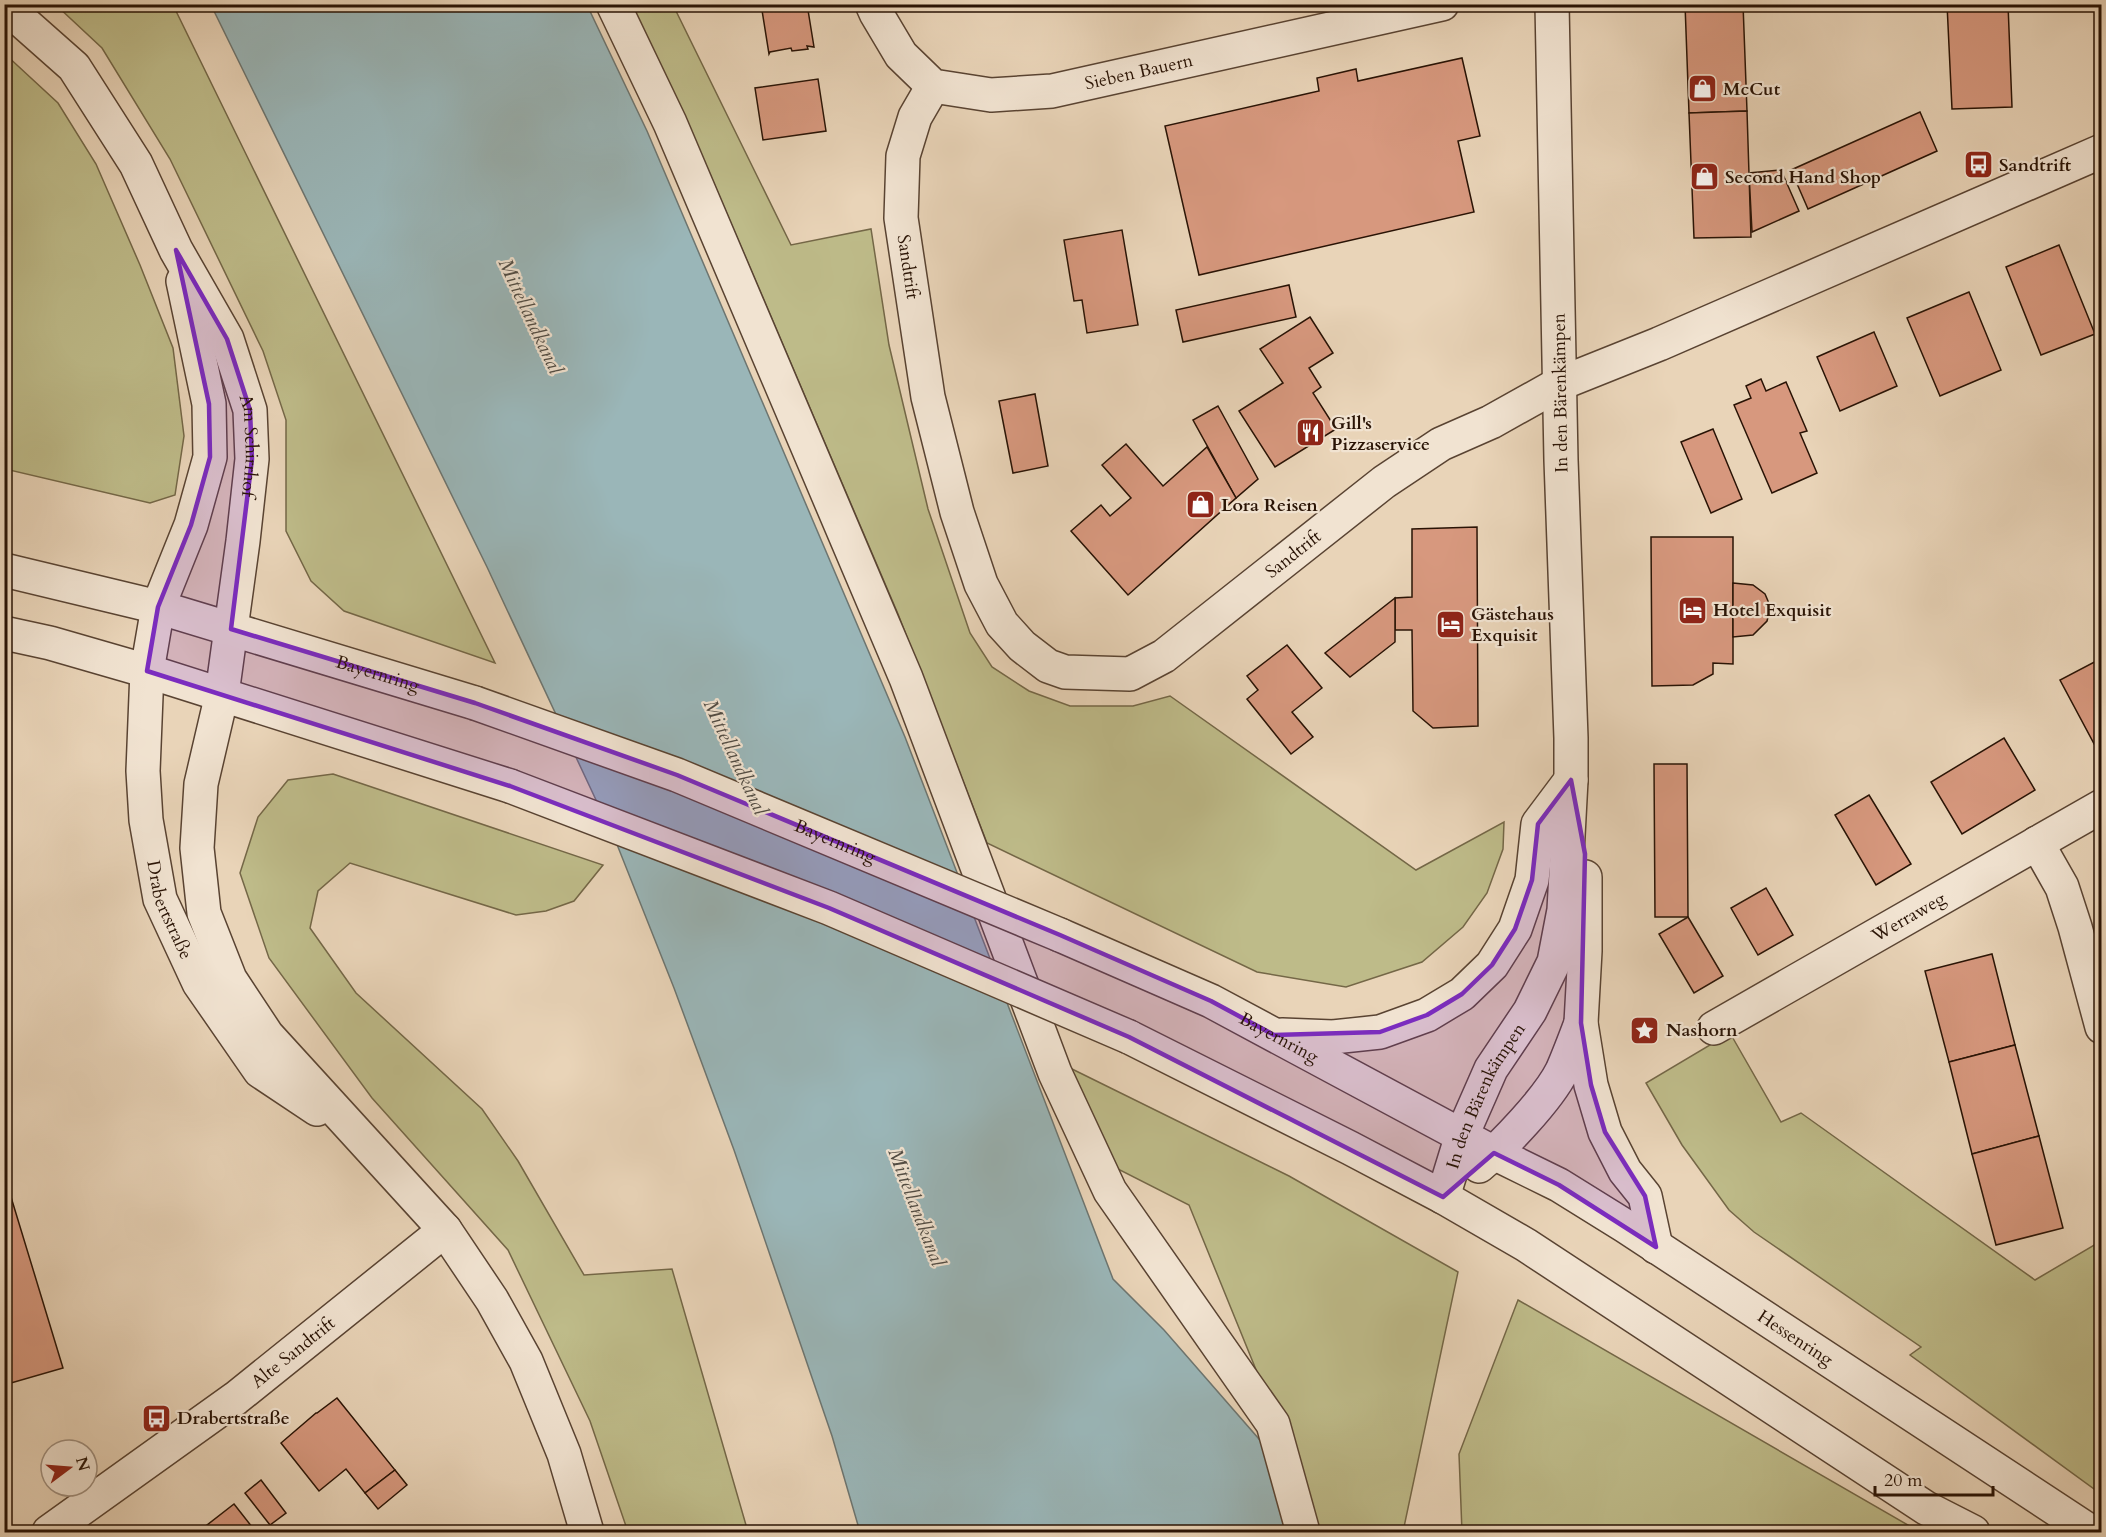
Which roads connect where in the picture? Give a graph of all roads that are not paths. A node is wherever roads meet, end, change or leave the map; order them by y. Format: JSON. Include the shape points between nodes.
{"nodes":[{"id":1,"x":613,"y":4,"type":"edge"},
{"id":2,"x":872,"y":4,"type":"edge"},
{"id":3,"x":1442,"y":4,"type":"edge"},
{"id":4,"x":1552,"y":4,"type":"edge"},
{"id":5,"x":4,"y":9,"type":"edge"},
{"id":6,"x":933,"y":86,"type":"junction"},
{"id":7,"x":2102,"y":151,"type":"edge"},
{"id":8,"x":176,"y":250,"type":"junction"},
{"id":9,"x":1559,"y":384,"type":"junction"},
{"id":10,"x":4,"y":570,"type":"edge"},
{"id":11,"x":158,"y":607,"type":"junction"},
{"id":12,"x":231,"y":629,"type":"junction"},
{"id":13,"x":4,"y":633,"type":"edge"},
{"id":14,"x":147,"y":670,"type":"junction"},
{"id":15,"x":222,"y":694,"type":"junction"},
{"id":16,"x":1571,"y":780,"type":"junction"},
{"id":17,"x":2102,"y":806,"type":"edge"},
{"id":18,"x":2037,"y":843,"type":"junction"},
{"id":19,"x":1581,"y":1023,"type":"junction"},
{"id":20,"x":2102,"y":1027,"type":"edge"},
{"id":21,"x":1714,"y":1028,"type":"dead end"},
{"id":22,"x":1274,"y":1035,"type":"junction"},
{"id":23,"x":1462,"y":1135,"type":"junction"},
{"id":24,"x":360,"y":1137,"type":"junction"},
{"id":25,"x":1494,"y":1154,"type":"junction"},
{"id":26,"x":1443,"y":1197,"type":"junction"},
{"id":27,"x":446,"y":1230,"type":"junction"},
{"id":28,"x":1656,"y":1247,"type":"junction"},
{"id":29,"x":49,"y":1533,"type":"edge"},
{"id":30,"x":587,"y":1533,"type":"edge"},
{"id":31,"x":1303,"y":1533,"type":"edge"},
{"id":32,"x":1973,"y":1533,"type":"edge"},
{"id":33,"x":2091,"y":1533,"type":"edge"}],
"edges":[{"from":1,"to":31,"type":"street","via":[[670,123],[906,678],[1055,1073],[1110,1191],[1273,1424]]},
{"from":2,"to":6,"type":"street","via":[[901,55]]},
{"from":3,"to":6,"type":"street","name":"Sieben Bauern","via":[[1052,91],[991,95]]},
{"from":4,"to":9,"type":"street","name":"In den Bärenkämpen"},
{"from":5,"to":8,"type":"street","name":"Am Schirrhof","via":[[74,67],[136,165]]},
{"from":6,"to":9,"type":"street","name":"Sandtrift","via":[[915,117],[903,156],[901,218],[928,397],[957,512],[981,584],[1002,624],[1048,666],[1065,672],[1130,674],[1164,656],[1384,482],[1440,444],[1491,422]]},
{"from":7,"to":9,"type":"street","name":"Sandtrift"},
{"from":8,"to":11,"type":"street","name":"Am Schirrhof","via":[[209,404],[210,457],[191,525]]},
{"from":8,"to":12,"type":"street","name":"Am Schirrhof","via":[[227,339],[250,410],[252,459]]},
{"from":9,"to":16,"type":"street","name":"In den Bärenkämpen"},
{"from":10,"to":11,"type":"street","name":"Bayernring"},
{"from":11,"to":12,"type":"street","name":"Bayernring"},
{"from":11,"to":14,"type":"street","name":"Drabertstraße"},
{"from":12,"to":15,"type":"street","name":"Am Schirrhof"},
{"from":12,"to":22,"type":"street","name":"Bayernring","bridge":true,"via":[[475,703],[676,775],[1060,935],[1211,1001]]},
{"from":13,"to":14,"type":"street"},
{"from":14,"to":15,"type":"street"},
{"from":14,"to":24,"type":"street","name":"Drabertstraße","via":[[143,771],[146,820],[165,909],[199,983],[260,1071]]},
{"from":15,"to":24,"type":"street","name":"Drabertstraße","via":[[201,784],[197,848],[204,913],[230,979],[267,1035]]},
{"from":15,"to":26,"type":"street","bridge":true,"via":[[510,786],[829,908],[1129,1037]]},
{"from":16,"to":19,"type":"street","name":"In den Bärenkämpen","via":[[1585,854]]},
{"from":16,"to":22,"type":"street","via":[[1538,824],[1532,880],[1515,928],[1492,965],[1462,994],[1427,1015],[1380,1032]]},
{"from":16,"to":23,"type":"street","name":"In den Bärenkämpen","via":[[1564,910],[1554,962],[1530,1011],[1491,1069]]},
{"from":17,"to":18,"type":"street","name":"Werraweg"},
{"from":18,"to":20,"type":"street","via":[[2061,887]]},
{"from":18,"to":21,"type":"street","name":"Werraweg"},
{"from":19,"to":25,"type":"street","name":"In den Bärenkämpen","via":[[1561,1073]]},
{"from":19,"to":28,"type":"street","name":"In den Bärenkämpen","via":[[1591,1085],[1605,1132],[1625,1171],[1645,1196]]},
{"from":22,"to":23,"type":"street","name":"Bayernring"},
{"from":23,"to":25,"type":"street","name":"Bayernring"},
{"from":23,"to":26,"type":"street","name":"In den Bärenkämpen"},
{"from":24,"to":27,"type":"street","name":"Drabertstraße"},
{"from":25,"to":26,"type":"street","name":"In den Bärenkämpen"},
{"from":25,"to":28,"type":"street","name":"Hessenring","via":[[1559,1185]]},
{"from":26,"to":32,"type":"street","via":[[1536,1251],[1926,1508]]},
{"from":27,"to":29,"type":"street","name":"Alte Sandtrift","via":[[236,1398]]},
{"from":27,"to":30,"type":"street","name":"Drabertstraße","via":[[526,1361],[564,1454]]},
{"from":28,"to":33,"type":"street","name":"Hessenring"}]}
